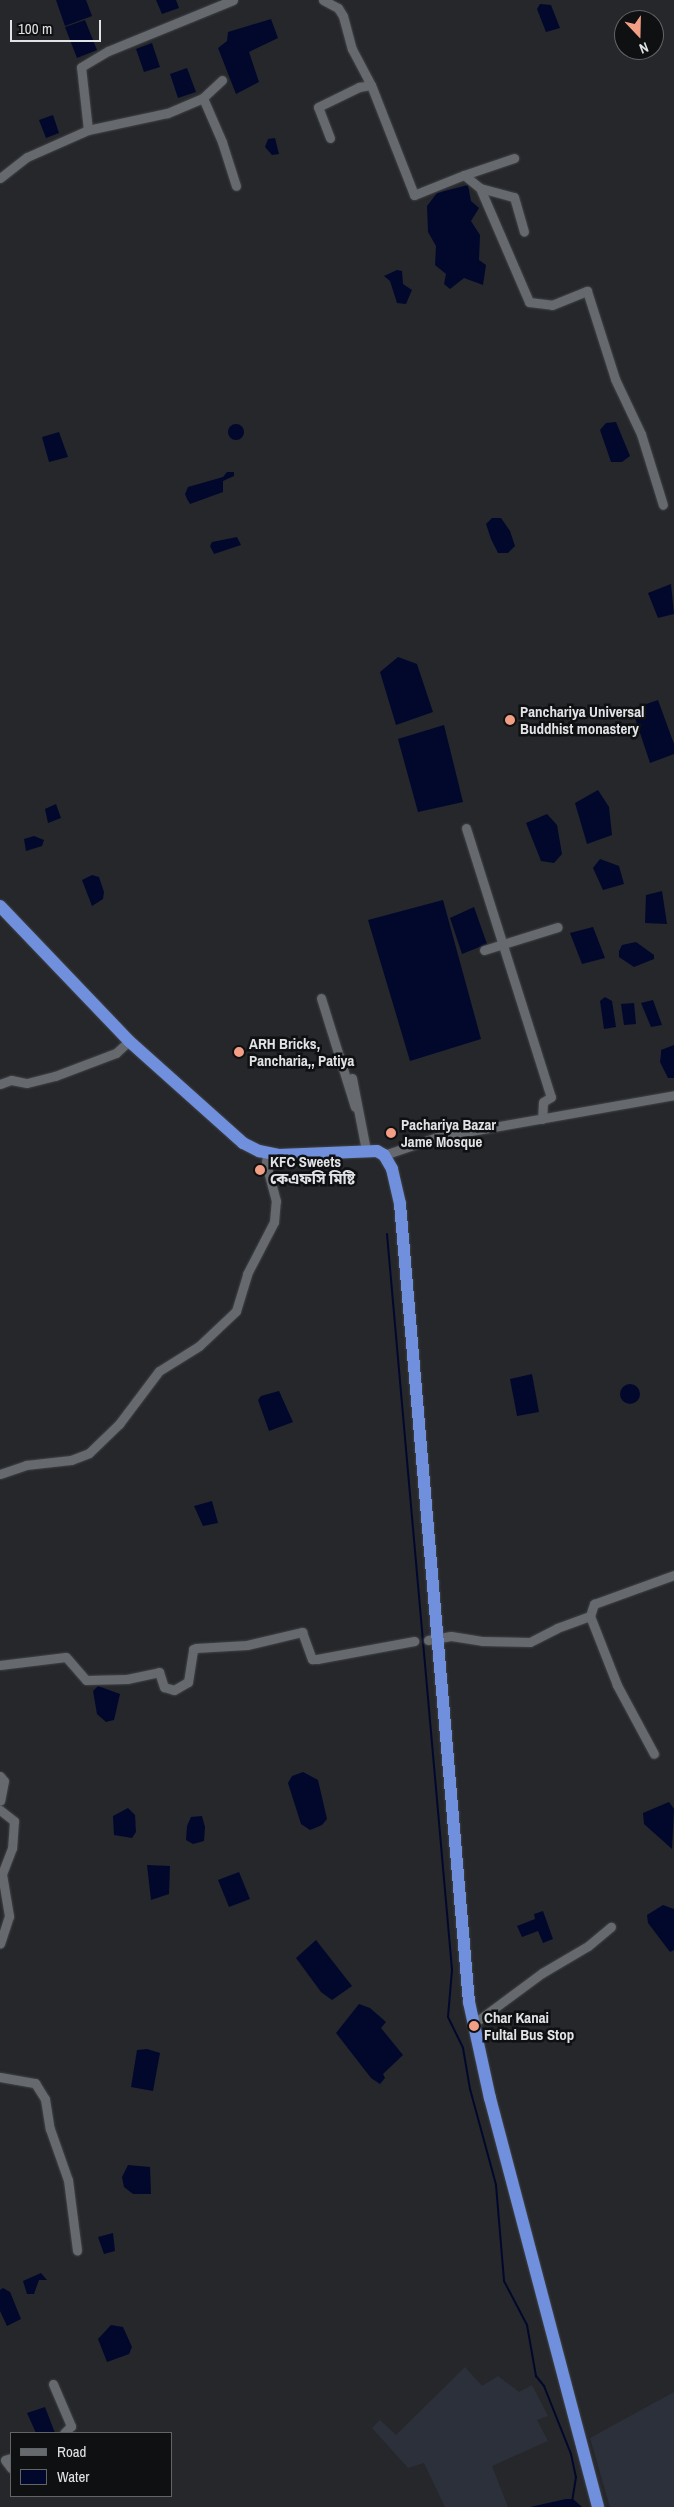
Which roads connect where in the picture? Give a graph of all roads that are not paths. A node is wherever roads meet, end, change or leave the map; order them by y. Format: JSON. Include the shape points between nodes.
{"nodes":[{"id":1,"x":233,"y":0,"type":"edge"},
{"id":2,"x":323,"y":0,"type":"edge"},
{"id":3,"x":222,"y":80,"type":"dead end"},
{"id":4,"x":371,"y":86,"type":"junction"},
{"id":5,"x":203,"y":98,"type":"junction"},
{"id":6,"x":88,"y":130,"type":"junction"},
{"id":7,"x":330,"y":138,"type":"dead end"},
{"id":8,"x":514,"y":158,"type":"dead end"},
{"id":9,"x":464,"y":175,"type":"junction"},
{"id":10,"x":0,"y":178,"type":"edge"},
{"id":11,"x":236,"y":186,"type":"dead end"},
{"id":12,"x":480,"y":188,"type":"junction"},
{"id":13,"x":524,"y":232,"type":"dead end"},
{"id":14,"x":663,"y":505,"type":"dead end"},
{"id":15,"x":466,"y":828,"type":"dead end"},
{"id":16,"x":0,"y":906,"type":"edge"},
{"id":17,"x":558,"y":927,"type":"dead end"},
{"id":18,"x":501,"y":943,"type":"junction"},
{"id":19,"x":484,"y":950,"type":"dead end"},
{"id":20,"x":321,"y":998,"type":"dead end"},
{"id":21,"x":129,"y":1041,"type":"junction"},
{"id":22,"x":352,"y":1078,"type":"dead end"},
{"id":23,"x":0,"y":1084,"type":"edge"},
{"id":24,"x":674,"y":1095,"type":"edge"},
{"id":25,"x":355,"y":1107,"type":"junction"},
{"id":26,"x":542,"y":1120,"type":"junction"},
{"id":27,"x":366,"y":1150,"type":"junction"},
{"id":28,"x":267,"y":1154,"type":"junction"},
{"id":29,"x":384,"y":1155,"type":"junction"},
{"id":30,"x":0,"y":1474,"type":"edge"},
{"id":31,"x":674,"y":1575,"type":"edge"},
{"id":32,"x":590,"y":1616,"type":"junction"},
{"id":33,"x":433,"y":1638,"type":"junction"},
{"id":34,"x":414,"y":1641,"type":"dead end"},
{"id":35,"x":0,"y":1665,"type":"edge"},
{"id":36,"x":654,"y":1754,"type":"dead end"},
{"id":37,"x":0,"y":1776,"type":"edge"},
{"id":38,"x":0,"y":1801,"type":"edge"},
{"id":39,"x":0,"y":1810,"type":"edge"},
{"id":40,"x":611,"y":1927,"type":"dead end"},
{"id":41,"x":0,"y":1944,"type":"edge"},
{"id":42,"x":473,"y":2024,"type":"junction"},
{"id":43,"x":0,"y":2077,"type":"edge"},
{"id":44,"x":77,"y":2250,"type":"dead end"},
{"id":45,"x":53,"y":2384,"type":"dead end"},
{"id":46,"x":65,"y":2432,"type":"edge"},
{"id":47,"x":10,"y":2458,"type":"edge"},
{"id":48,"x":10,"y":2467,"type":"edge"},
{"id":49,"x":598,"y":2507,"type":"edge"}],
"edges":[{"from":1,"to":6,"type":"street","via":[[124,43],[81,67]]},
{"from":2,"to":4,"type":"street","via":[[338,8],[343,16],[352,49]]},
{"from":3,"to":5,"type":"street"},
{"from":4,"to":7,"type":"street","via":[[359,87],[318,107]]},
{"from":4,"to":9,"type":"street","via":[[414,194]]},
{"from":5,"to":6,"type":"street","via":[[166,113]]},
{"from":5,"to":11,"type":"street"},
{"from":6,"to":10,"type":"street","via":[[27,156]]},
{"from":8,"to":9,"type":"street"},
{"from":9,"to":12,"type":"street"},
{"from":12,"to":13,"type":"street","via":[[514,197]]},
{"from":12,"to":14,"type":"street","via":[[529,302],[552,305],[587,291],[615,379],[641,434]]},
{"from":15,"to":18,"type":"street"},
{"from":16,"to":21,"type":"highway"},
{"from":17,"to":18,"type":"street"},
{"from":18,"to":19,"type":"street"},
{"from":18,"to":26,"type":"street","via":[[551,1097],[543,1102]]},
{"from":20,"to":25,"type":"street"},
{"from":21,"to":23,"type":"street","via":[[116,1052],[55,1076],[27,1083],[11,1080]]},
{"from":21,"to":28,"type":"highway","via":[[223,1127],[251,1148]]},
{"from":22,"to":25,"type":"street"},
{"from":24,"to":26,"type":"street"},
{"from":25,"to":27,"type":"street"},
{"from":26,"to":29,"type":"street","via":[[437,1137],[402,1146]]},
{"from":27,"to":28,"type":"highway"},
{"from":27,"to":29,"type":"highway"},
{"from":28,"to":30,"type":"street","via":[[266,1163],[276,1201],[274,1222],[247,1274],[236,1311],[199,1346],[159,1371],[119,1424],[89,1453],[71,1460],[26,1465]]},
{"from":29,"to":33,"type":"highway","via":[[392,1169],[400,1204]]},
{"from":31,"to":32,"type":"street","via":[[594,1604]]},
{"from":32,"to":33,"type":"street","via":[[530,1642]]},
{"from":32,"to":36,"type":"street","via":[[617,1685]]},
{"from":33,"to":42,"type":"highway"},
{"from":34,"to":35,"type":"street","via":[[317,1659],[312,1659],[302,1632],[247,1644],[196,1648],[191,1654],[188,1682],[174,1690],[164,1687],[159,1672],[127,1679],[86,1680],[66,1657]]},
{"from":37,"to":38,"type":"street","via":[[4,1780]]},
{"from":39,"to":41,"type":"street","via":[[14,1821],[12,1848],[2,1874],[9,1916]]},
{"from":40,"to":42,"type":"street"},
{"from":42,"to":49,"type":"highway"},
{"from":43,"to":44,"type":"street","via":[[35,2083],[45,2099],[50,2129],[68,2180]]},
{"from":45,"to":46,"type":"street","via":[[71,2426]]},
{"from":47,"to":48,"type":"street","via":[[5,2460]]}]}
